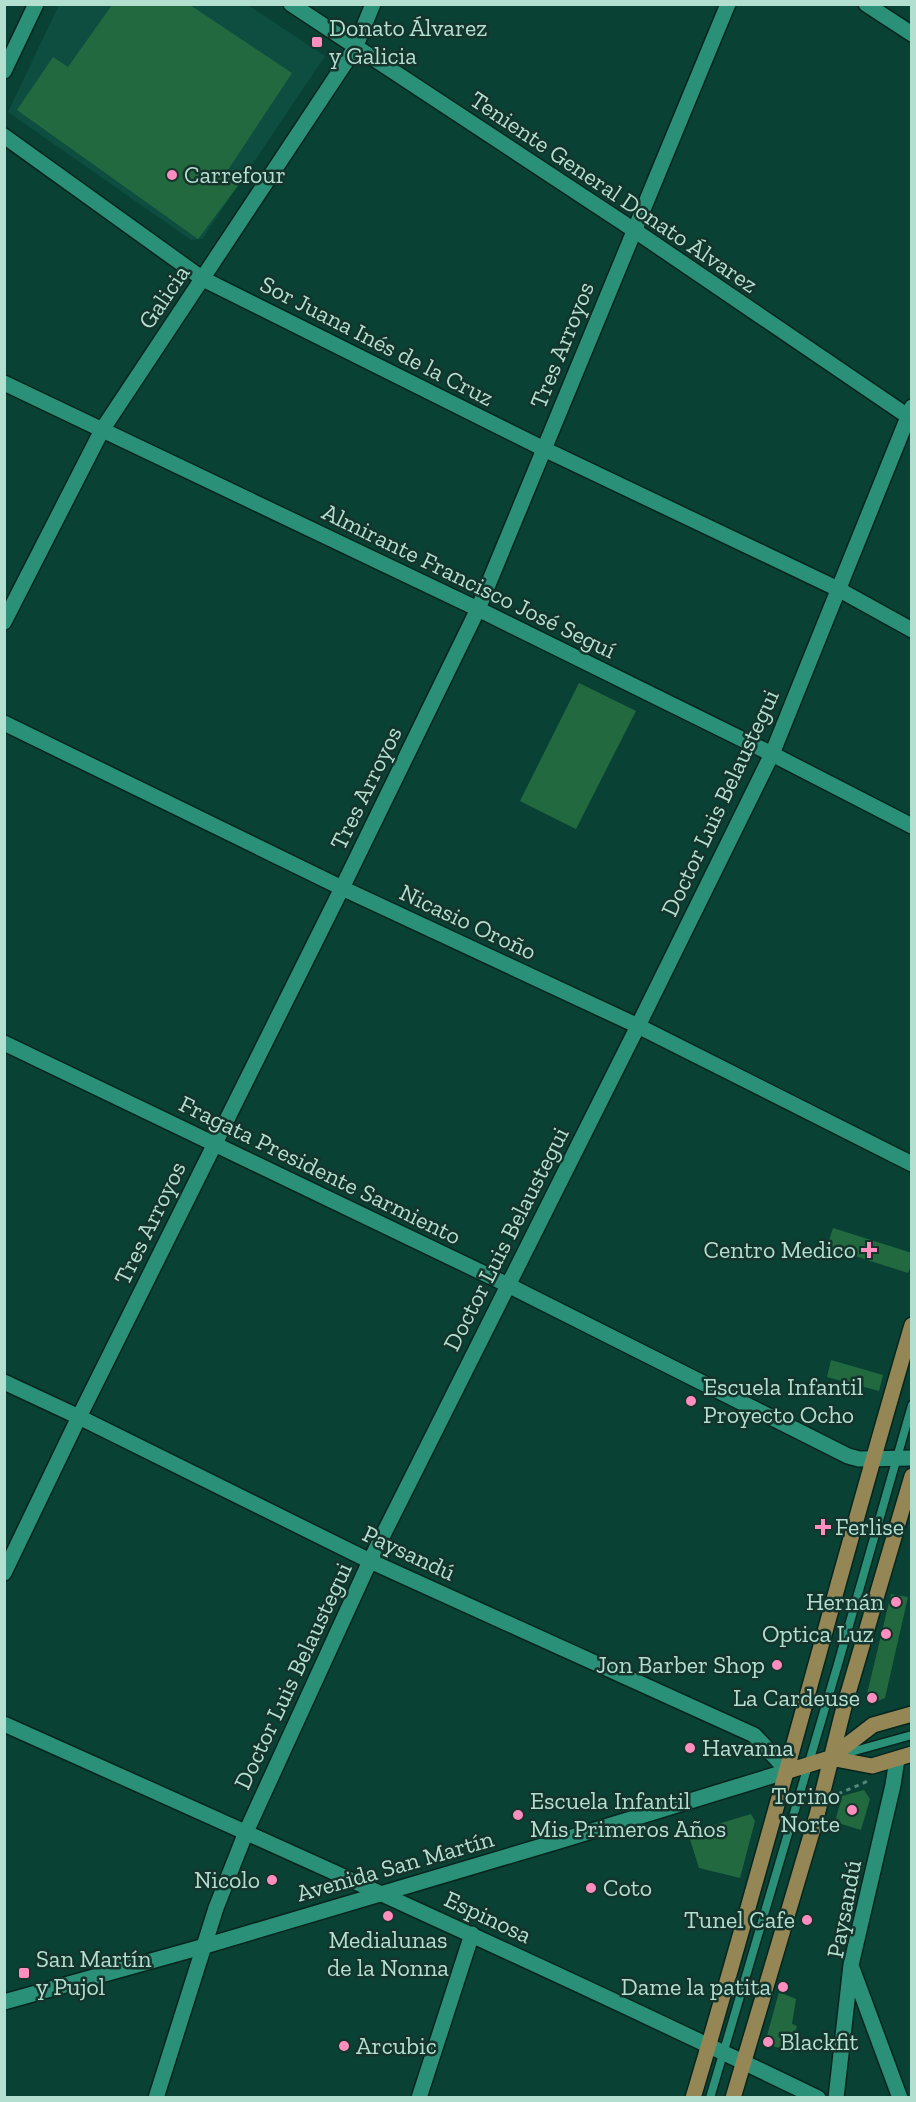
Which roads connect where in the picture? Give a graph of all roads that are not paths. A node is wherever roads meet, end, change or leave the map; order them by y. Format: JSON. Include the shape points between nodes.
{"nodes":[{"id":1,"x":36,"y":4,"type":"edge"},
{"id":2,"x":291,"y":4,"type":"edge"},
{"id":3,"x":373,"y":4,"type":"edge"},
{"id":4,"x":728,"y":4,"type":"edge"},
{"id":5,"x":866,"y":4,"type":"edge"},
{"id":6,"x":912,"y":34,"type":"edge"},
{"id":7,"x":355,"y":48,"type":"junction"},
{"id":8,"x":4,"y":71,"type":"edge"},
{"id":9,"x":4,"y":136,"type":"edge"},
{"id":10,"x":634,"y":230,"type":"junction"},
{"id":11,"x":203,"y":279,"type":"junction"},
{"id":12,"x":4,"y":383,"type":"edge"},
{"id":13,"x":910,"y":414,"type":"edge"},
{"id":14,"x":102,"y":430,"type":"junction"},
{"id":15,"x":544,"y":449,"type":"junction"},
{"id":16,"x":838,"y":590,"type":"junction"},
{"id":17,"x":478,"y":609,"type":"junction"},
{"id":18,"x":4,"y":622,"type":"edge"},
{"id":19,"x":912,"y":630,"type":"edge"},
{"id":20,"x":4,"y":723,"type":"edge"},
{"id":21,"x":772,"y":754,"type":"junction"},
{"id":22,"x":912,"y":826,"type":"edge"},
{"id":23,"x":342,"y":888,"type":"junction"},
{"id":24,"x":638,"y":1026,"type":"junction"},
{"id":25,"x":4,"y":1043,"type":"edge"},
{"id":26,"x":214,"y":1144,"type":"junction"},
{"id":27,"x":912,"y":1164,"type":"edge"},
{"id":28,"x":508,"y":1285,"type":"junction"},
{"id":29,"x":912,"y":1325,"type":"edge"},
{"id":30,"x":4,"y":1382,"type":"edge"},
{"id":31,"x":912,"y":1405,"type":"edge"},
{"id":32,"x":79,"y":1417,"type":"junction"},
{"id":33,"x":912,"y":1458,"type":"edge"},
{"id":34,"x":872,"y":1459,"type":"junction"},
{"id":35,"x":896,"y":1459,"type":"junction"},
{"id":36,"x":912,"y":1476,"type":"edge"},
{"id":37,"x":370,"y":1561,"type":"junction"},
{"id":38,"x":4,"y":1573,"type":"edge"},
{"id":39,"x":912,"y":1714,"type":"edge"},
{"id":40,"x":4,"y":1724,"type":"edge"},
{"id":41,"x":912,"y":1735,"type":"edge"},
{"id":42,"x":904,"y":1756,"type":"edge"},
{"id":43,"x":830,"y":1758,"type":"junction"},
{"id":44,"x":808,"y":1765,"type":"junction"},
{"id":45,"x":788,"y":1771,"type":"junction"},
{"id":46,"x":246,"y":1832,"type":"junction"},
{"id":47,"x":381,"y":1893,"type":"junction"},
{"id":48,"x":472,"y":1934,"type":"junction"},
{"id":49,"x":205,"y":1946,"type":"junction"},
{"id":50,"x":851,"y":1965,"type":"junction"},
{"id":51,"x":4,"y":2002,"type":"edge"},
{"id":52,"x":709,"y":2044,"type":"junction"},
{"id":53,"x":724,"y":2052,"type":"junction"},
{"id":54,"x":743,"y":2061,"type":"junction"},
{"id":55,"x":156,"y":2097,"type":"edge"},
{"id":56,"x":419,"y":2097,"type":"edge"},
{"id":57,"x":693,"y":2097,"type":"edge"},
{"id":58,"x":710,"y":2097,"type":"edge"},
{"id":59,"x":732,"y":2097,"type":"edge"},
{"id":60,"x":818,"y":2097,"type":"edge"},
{"id":61,"x":836,"y":2097,"type":"edge"},
{"id":62,"x":900,"y":2097,"type":"edge"}],
"edges":[{"from":1,"to":8,"type":"street"},
{"from":2,"to":7,"type":"street","name":"Teniente General Donato Álvarez"},
{"from":3,"to":7,"type":"street","name":"Galicia"},
{"from":4,"to":10,"type":"street","name":"Tres Arroyos"},
{"from":5,"to":6,"type":"street"},
{"from":7,"to":10,"type":"street","name":"Teniente General Donato Álvarez"},
{"from":7,"to":11,"type":"street","name":"Galicia"},
{"from":9,"to":11,"type":"street","name":"Sor Juana Inés de la Cruz"},
{"from":10,"to":13,"type":"street","name":"Teniente General Donato Álvarez"},
{"from":10,"to":15,"type":"street","name":"Tres Arroyos"},
{"from":11,"to":14,"type":"street","name":"Galicia"},
{"from":11,"to":15,"type":"street","name":"Sor Juana Inés de la Cruz"},
{"from":12,"to":14,"type":"street","name":"Almirante Francisco José Seguí"},
{"from":13,"to":16,"type":"street","name":"Doctor Luis Belaustegui"},
{"from":14,"to":17,"type":"street","name":"Almirante Francisco José Seguí"},
{"from":14,"to":18,"type":"street","name":"Galicia"},
{"from":15,"to":16,"type":"street","name":"Sor Juana Inés de la Cruz"},
{"from":15,"to":17,"type":"street","name":"Tres Arroyos"},
{"from":16,"to":19,"type":"street","name":"Sor Juana Inés de la Cruz"},
{"from":16,"to":21,"type":"street","name":"Doctor Luis Belaustegui"},
{"from":17,"to":21,"type":"street","name":"Almirante Francisco José Seguí"},
{"from":17,"to":23,"type":"street","name":"Tres Arroyos"},
{"from":20,"to":23,"type":"street","name":"Nicasio Oroño"},
{"from":21,"to":22,"type":"street","name":"Almirante Francisco José Seguí"},
{"from":21,"to":24,"type":"street","name":"Doctor Luis Belaustegui"},
{"from":23,"to":24,"type":"street","name":"Nicasio Oroño"},
{"from":23,"to":26,"type":"street","name":"Tres Arroyos"},
{"from":24,"to":27,"type":"street","name":"Nicasio Oroño"},
{"from":24,"to":28,"type":"street","name":"Doctor Luis Belaustegui"},
{"from":25,"to":26,"type":"street","name":"Fragata Presidente Sarmiento"},
{"from":26,"to":28,"type":"street","name":"Fragata Presidente Sarmiento"},
{"from":26,"to":32,"type":"street","name":"Tres Arroyos"},
{"from":28,"to":34,"type":"street","name":"Fragata Presidente Sarmiento","via":[[848,1456]]},
{"from":28,"to":37,"type":"street","name":"Doctor Luis Belaustegui"},
{"from":29,"to":34,"type":"main road"},
{"from":30,"to":32,"type":"street","name":"Paysandú"},
{"from":31,"to":35,"type":"lane"},
{"from":32,"to":37,"type":"street","name":"Paysandú"},
{"from":32,"to":38,"type":"street","name":"Tres Arroyos"},
{"from":33,"to":35,"type":"street","name":"Fragata Presidente Sarmiento"},
{"from":34,"to":35,"type":"street","name":"Fragata Presidente Sarmiento"},
{"from":34,"to":45,"type":"main road"},
{"from":35,"to":44,"type":"lane"},
{"from":36,"to":43,"type":"main road"},
{"from":37,"to":45,"type":"street","name":"Paysandú","via":[[753,1735]]},
{"from":37,"to":46,"type":"street","name":"Doctor Luis Belaustegui"},
{"from":39,"to":43,"type":"main road","name":"Avenida San Martín","via":[[873,1725]]},
{"from":40,"to":46,"type":"street","name":"Espinosa"},
{"from":41,"to":43,"type":"lane"},
{"from":42,"to":43,"type":"main road","name":"Avenida San Martín","via":[[872,1766]]},
{"from":42,"to":50,"type":"street","name":"Paysandú","via":[[893,1785]]},
{"from":43,"to":44,"type":"main road","name":"Avenida San Martín"},
{"from":43,"to":54,"type":"main road","via":[[815,1823]]},
{"from":44,"to":45,"type":"main road","name":"Avenida San Martín"},
{"from":44,"to":53,"type":"lane"},
{"from":45,"to":47,"type":"street","name":"Avenida San Martín"},
{"from":45,"to":52,"type":"main road"},
{"from":46,"to":47,"type":"street","name":"Espinosa"},
{"from":46,"to":49,"type":"street","name":"Doctor Luis Belaustegui"},
{"from":47,"to":48,"type":"street","name":"Espinosa"},
{"from":47,"to":49,"type":"street","name":"Avenida San Martín"},
{"from":48,"to":52,"type":"street","name":"Espinosa"},
{"from":48,"to":56,"type":"street"},
{"from":49,"to":51,"type":"street","name":"Avenida San Martín"},
{"from":49,"to":55,"type":"street","name":"Doctor Luis Belaustegui"},
{"from":50,"to":61,"type":"street"},
{"from":50,"to":62,"type":"street","name":"Paysandú"},
{"from":52,"to":53,"type":"street","name":"Espinosa"},
{"from":52,"to":57,"type":"main road"},
{"from":53,"to":54,"type":"street","name":"Espinosa"},
{"from":53,"to":58,"type":"lane"},
{"from":54,"to":59,"type":"main road"},
{"from":54,"to":60,"type":"street","name":"Espinosa"}]}
